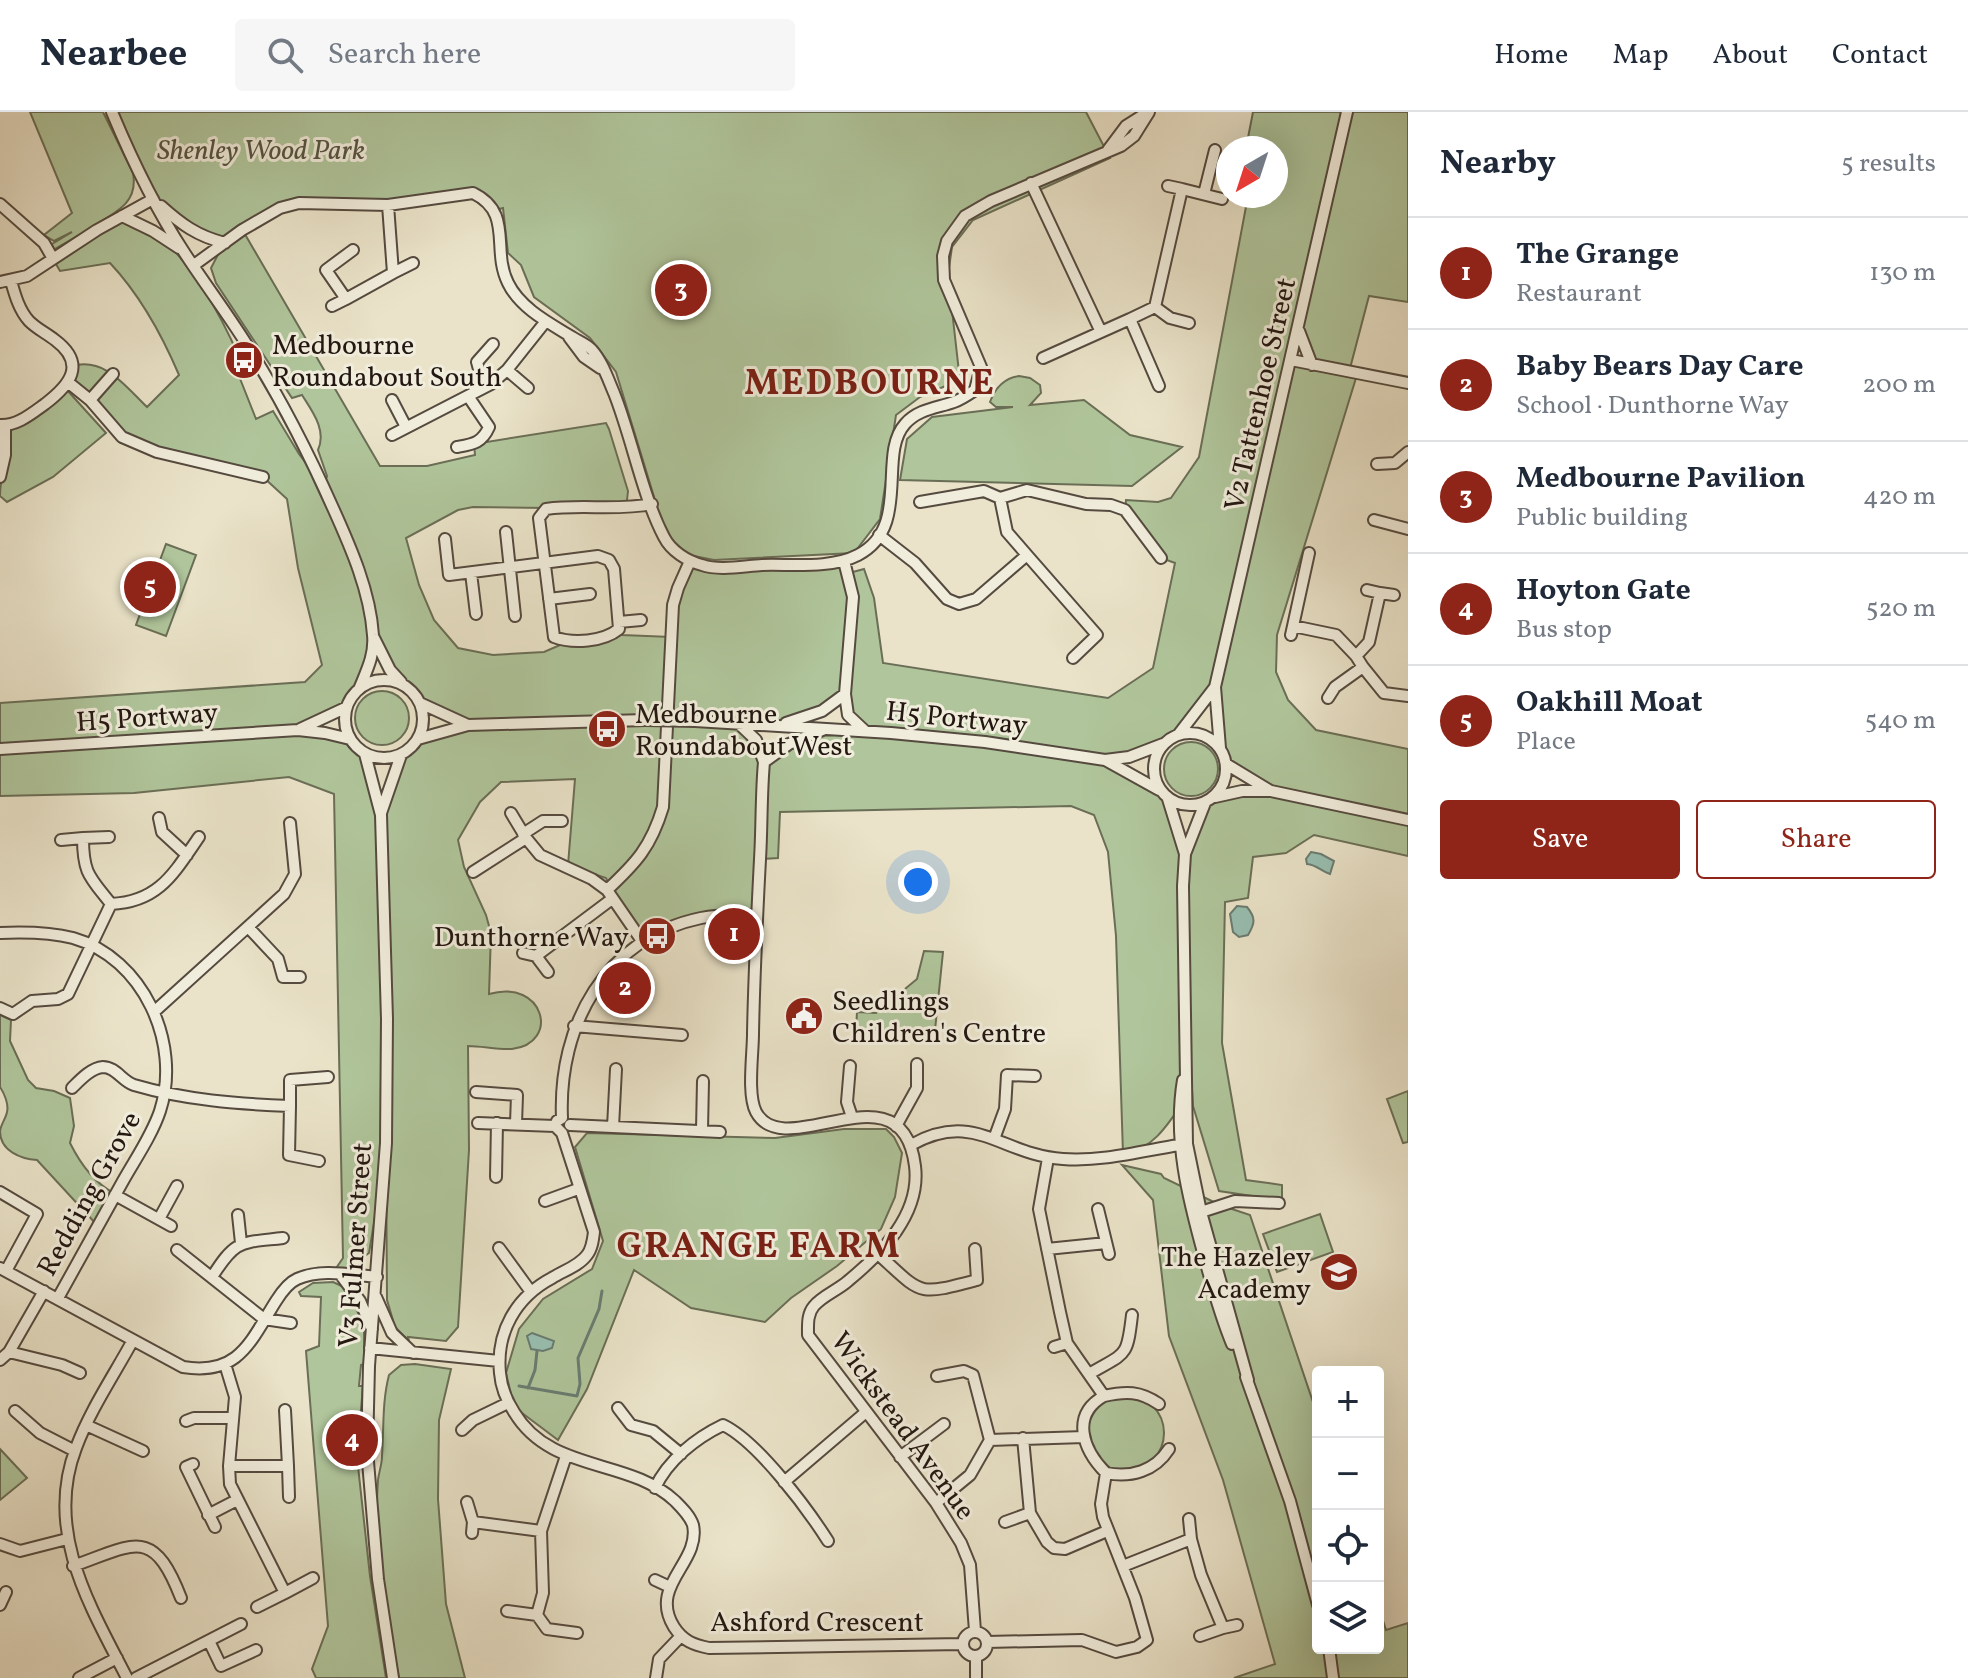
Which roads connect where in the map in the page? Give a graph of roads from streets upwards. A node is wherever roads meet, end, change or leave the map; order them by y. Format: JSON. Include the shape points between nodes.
{"nodes":[{"id":1,"x":112,"y":112,"type":"edge"},
{"id":2,"x":1148,"y":112,"type":"edge"},
{"id":3,"x":1347,"y":112,"type":"edge"},
{"id":4,"x":1215,"y":150,"type":"dead end"},
{"id":5,"x":1031,"y":183,"type":"junction"},
{"id":6,"x":1168,"y":186,"type":"dead end"},
{"id":7,"x":1182,"y":189,"type":"junction"},
{"id":8,"x":1204,"y":194,"type":"junction"},
{"id":9,"x":1216,"y":197,"type":"edge"},
{"id":10,"x":153,"y":199,"type":"junction"},
{"id":11,"x":0,"y":204,"type":"edge"},
{"id":12,"x":388,"y":205,"type":"junction"},
{"id":13,"x":122,"y":216,"type":"junction"},
{"id":14,"x":225,"y":243,"type":"junction"},
{"id":15,"x":353,"y":250,"type":"dead end"},
{"id":16,"x":184,"y":252,"type":"junction"},
{"id":17,"x":52,"y":257,"type":"junction"},
{"id":18,"x":413,"y":263,"type":"dead end"},
{"id":19,"x":194,"y":265,"type":"junction"},
{"id":20,"x":393,"y":273,"type":"junction"},
{"id":21,"x":6,"y":281,"type":"edge"},
{"id":22,"x":346,"y":299,"type":"junction"},
{"id":23,"x":332,"y":306,"type":"dead end"},
{"id":24,"x":1155,"y":307,"type":"junction"},
{"id":25,"x":1130,"y":319,"type":"junction"},
{"id":26,"x":546,"y":321,"type":"junction"},
{"id":27,"x":1189,"y":323,"type":"dead end"},
{"id":28,"x":1298,"y":330,"type":"junction"},
{"id":29,"x":1101,"y":332,"type":"junction"},
{"id":30,"x":493,"y":344,"type":"dead end"},
{"id":31,"x":1043,"y":358,"type":"dead end"},
{"id":32,"x":1291,"y":360,"type":"junction"},
{"id":33,"x":1312,"y":365,"type":"junction"},
{"id":34,"x":507,"y":370,"type":"junction"},
{"id":35,"x":113,"y":374,"type":"dead end"},
{"id":36,"x":69,"y":383,"type":"junction"},
{"id":37,"x":1408,"y":383,"type":"edge"},
{"id":38,"x":491,"y":384,"type":"junction"},
{"id":39,"x":1159,"y":386,"type":"dead end"},
{"id":40,"x":528,"y":388,"type":"dead end"},
{"id":41,"x":468,"y":396,"type":"junction"},
{"id":42,"x":90,"y":400,"type":"junction"},
{"id":43,"x":392,"y":400,"type":"dead end"},
{"id":44,"x":2,"y":425,"type":"edge"},
{"id":45,"x":406,"y":427,"type":"junction"},
{"id":46,"x":392,"y":435,"type":"dead end"},
{"id":47,"x":457,"y":447,"type":"dead end"},
{"id":48,"x":1408,"y":452,"type":"edge"},
{"id":49,"x":1377,"y":464,"type":"dead end"},
{"id":50,"x":0,"y":477,"type":"edge"},
{"id":51,"x":263,"y":477,"type":"dead end"},
{"id":52,"x":1000,"y":498,"type":"junction"},
{"id":53,"x":920,"y":502,"type":"dead end"},
{"id":54,"x":652,"y":504,"type":"junction"},
{"id":55,"x":1374,"y":520,"type":"dead end"},
{"id":56,"x":1408,"y":529,"type":"edge"},
{"id":57,"x":506,"y":532,"type":"dead end"},
{"id":58,"x":879,"y":535,"type":"junction"},
{"id":59,"x":445,"y":539,"type":"dead end"},
{"id":60,"x":1309,"y":553,"type":"dead end"},
{"id":61,"x":1027,"y":555,"type":"junction"},
{"id":62,"x":1161,"y":558,"type":"dead end"},
{"id":63,"x":690,"y":561,"type":"junction"},
{"id":64,"x":844,"y":561,"type":"junction"},
{"id":65,"x":544,"y":564,"type":"junction"},
{"id":66,"x":510,"y":568,"type":"junction"},
{"id":67,"x":471,"y":573,"type":"junction"},
{"id":68,"x":1367,"y":590,"type":"dead end"},
{"id":69,"x":1380,"y":593,"type":"junction"},
{"id":70,"x":590,"y":594,"type":"dead end"},
{"id":71,"x":1394,"y":595,"type":"dead end"},
{"id":72,"x":549,"y":599,"type":"junction"},
{"id":73,"x":476,"y":614,"type":"dead end"},
{"id":74,"x":515,"y":616,"type":"dead end"},
{"id":75,"x":641,"y":620,"type":"dead end"},
{"id":76,"x":619,"y":622,"type":"junction"},
{"id":77,"x":374,"y":636,"type":"junction"},
{"id":78,"x":1356,"y":656,"type":"junction"},
{"id":79,"x":1073,"y":658,"type":"dead end"},
{"id":80,"x":1363,"y":667,"type":"junction"},
{"id":81,"x":403,"y":684,"type":"junction"},
{"id":82,"x":360,"y":687,"type":"junction"},
{"id":83,"x":1215,"y":687,"type":"junction"},
{"id":84,"x":845,"y":694,"type":"junction"},
{"id":85,"x":1408,"y":696,"type":"edge"},
{"id":86,"x":1328,"y":698,"type":"dead end"},
{"id":87,"x":420,"y":703,"type":"junction"},
{"id":88,"x":345,"y":708,"type":"junction"},
{"id":89,"x":738,"y":723,"type":"junction"},
{"id":90,"x":468,"y":725,"type":"junction"},
{"id":91,"x":781,"y":725,"type":"junction"},
{"id":92,"x":827,"y":728,"type":"junction"},
{"id":93,"x":298,"y":730,"type":"junction"},
{"id":94,"x":865,"y":731,"type":"junction"},
{"id":95,"x":1178,"y":735,"type":"junction"},
{"id":96,"x":350,"y":739,"type":"junction"},
{"id":97,"x":418,"y":739,"type":"junction"},
{"id":98,"x":1163,"y":744,"type":"junction"},
{"id":99,"x":1220,"y":748,"type":"junction"},
{"id":100,"x":0,"y":749,"type":"edge"},
{"id":101,"x":365,"y":754,"type":"junction"},
{"id":102,"x":401,"y":755,"type":"junction"},
{"id":103,"x":1105,"y":760,"type":"junction"},
{"id":104,"x":764,"y":762,"type":"junction"},
{"id":105,"x":1226,"y":764,"type":"junction"},
{"id":106,"x":1159,"y":790,"type":"junction"},
{"id":107,"x":1274,"y":792,"type":"junction"},
{"id":108,"x":1168,"y":799,"type":"junction"},
{"id":109,"x":1210,"y":800,"type":"junction"},
{"id":110,"x":511,"y":813,"type":"dead end"},
{"id":111,"x":381,"y":815,"type":"junction"},
{"id":112,"x":159,"y":818,"type":"dead end"},
{"id":113,"x":1408,"y":820,"type":"edge"},
{"id":114,"x":562,"y":821,"type":"dead end"},
{"id":115,"x":290,"y":823,"type":"dead end"},
{"id":116,"x":524,"y":836,"type":"junction"},
{"id":117,"x":109,"y":837,"type":"dead end"},
{"id":118,"x":199,"y":837,"type":"dead end"},
{"id":119,"x":83,"y":838,"type":"junction"},
{"id":120,"x":61,"y":840,"type":"dead end"},
{"id":121,"x":1185,"y":854,"type":"junction"},
{"id":122,"x":187,"y":855,"type":"junction"},
{"id":123,"x":473,"y":872,"type":"dead end"},
{"id":124,"x":610,"y":895,"type":"junction"},
{"id":125,"x":111,"y":904,"type":"junction"},
{"id":126,"x":756,"y":915,"type":"junction"},
{"id":127,"x":248,"y":927,"type":"junction"},
{"id":128,"x":0,"y":933,"type":"edge"},
{"id":129,"x":642,"y":941,"type":"junction"},
{"id":130,"x":93,"y":946,"type":"junction"},
{"id":131,"x":523,"y":953,"type":"dead end"},
{"id":132,"x":536,"y":956,"type":"junction"},
{"id":133,"x":548,"y":972,"type":"dead end"},
{"id":134,"x":300,"y":977,"type":"dead end"},
{"id":135,"x":0,"y":1008,"type":"edge"},
{"id":136,"x":155,"y":1011,"type":"junction"},
{"id":137,"x":574,"y":1026,"type":"junction"},
{"id":138,"x":682,"y":1035,"type":"dead end"},
{"id":139,"x":1187,"y":1050,"type":"junction"},
{"id":140,"x":917,"y":1064,"type":"dead end"},
{"id":141,"x":850,"y":1066,"type":"dead end"},
{"id":142,"x":616,"y":1069,"type":"dead end"},
{"id":143,"x":1035,"y":1076,"type":"dead end"},
{"id":144,"x":328,"y":1077,"type":"dead end"},
{"id":145,"x":703,"y":1081,"type":"dead end"},
{"id":146,"x":72,"y":1088,"type":"dead end"},
{"id":147,"x":164,"y":1092,"type":"junction"},
{"id":148,"x":476,"y":1092,"type":"dead end"},
{"id":149,"x":290,"y":1106,"type":"junction"},
{"id":150,"x":852,"y":1117,"type":"junction"},
{"id":151,"x":478,"y":1123,"type":"dead end"},
{"id":152,"x":497,"y":1123,"type":"junction"},
{"id":153,"x":516,"y":1124,"type":"junction"},
{"id":154,"x":562,"y":1126,"type":"junction"},
{"id":155,"x":896,"y":1126,"type":"junction"},
{"id":156,"x":613,"y":1127,"type":"junction"},
{"id":157,"x":702,"y":1130,"type":"junction"},
{"id":158,"x":720,"y":1132,"type":"dead end"},
{"id":159,"x":994,"y":1139,"type":"junction"},
{"id":160,"x":911,"y":1145,"type":"junction"},
{"id":161,"x":1179,"y":1145,"type":"junction"},
{"id":162,"x":1048,"y":1158,"type":"junction"},
{"id":163,"x":319,"y":1161,"type":"dead end"},
{"id":164,"x":496,"y":1177,"type":"dead end"},
{"id":165,"x":177,"y":1186,"type":"dead end"},
{"id":166,"x":578,"y":1189,"type":"junction"},
{"id":167,"x":0,"y":1192,"type":"edge"},
{"id":168,"x":115,"y":1195,"type":"junction"},
{"id":169,"x":545,"y":1201,"type":"dead end"},
{"id":170,"x":1279,"y":1203,"type":"dead end"},
{"id":171,"x":1098,"y":1209,"type":"dead end"},
{"id":172,"x":1201,"y":1212,"type":"junction"},
{"id":173,"x":238,"y":1215,"type":"dead end"},
{"id":174,"x":159,"y":1219,"type":"junction"},
{"id":175,"x":171,"y":1226,"type":"dead end"},
{"id":176,"x":283,"y":1238,"type":"dead end"},
{"id":177,"x":241,"y":1243,"type":"junction"},
{"id":178,"x":499,"y":1248,"type":"dead end"},
{"id":179,"x":975,"y":1249,"type":"dead end"},
{"id":180,"x":1047,"y":1249,"type":"junction"},
{"id":181,"x":177,"y":1250,"type":"dead end"},
{"id":182,"x":878,"y":1254,"type":"junction"},
{"id":183,"x":3,"y":1270,"type":"edge"},
{"id":184,"x":340,"y":1274,"type":"junction"},
{"id":185,"x":212,"y":1277,"type":"junction"},
{"id":186,"x":377,"y":1277,"type":"junction"},
{"id":187,"x":44,"y":1291,"type":"junction"},
{"id":188,"x":531,"y":1292,"type":"junction"},
{"id":189,"x":376,"y":1295,"type":"junction"},
{"id":190,"x":58,"y":1298,"type":"junction"},
{"id":191,"x":1132,"y":1315,"type":"dead end"},
{"id":192,"x":264,"y":1319,"type":"junction"},
{"id":193,"x":291,"y":1323,"type":"dead end"},
{"id":194,"x":372,"y":1330,"type":"junction"},
{"id":195,"x":133,"y":1340,"type":"junction"},
{"id":196,"x":1067,"y":1343,"type":"junction"},
{"id":197,"x":1054,"y":1347,"type":"dead end"},
{"id":198,"x":370,"y":1348,"type":"junction"},
{"id":199,"x":413,"y":1353,"type":"junction"},
{"id":200,"x":4,"y":1356,"type":"edge"},
{"id":201,"x":499,"y":1361,"type":"junction"},
{"id":202,"x":225,"y":1364,"type":"junction"},
{"id":203,"x":80,"y":1373,"type":"dead end"},
{"id":204,"x":1089,"y":1374,"type":"junction"},
{"id":205,"x":937,"y":1376,"type":"dead end"},
{"id":206,"x":1248,"y":1380,"type":"junction"},
{"id":207,"x":1104,"y":1396,"type":"junction"},
{"id":208,"x":508,"y":1403,"type":"junction"},
{"id":209,"x":1159,"y":1404,"type":"dead end"},
{"id":210,"x":618,"y":1408,"type":"dead end"},
{"id":211,"x":285,"y":1410,"type":"dead end"},
{"id":212,"x":15,"y":1411,"type":"dead end"},
{"id":213,"x":866,"y":1412,"type":"junction"},
{"id":214,"x":233,"y":1418,"type":"junction"},
{"id":215,"x":186,"y":1421,"type":"dead end"},
{"id":216,"x":944,"y":1424,"type":"dead end"},
{"id":217,"x":86,"y":1425,"type":"junction"},
{"id":218,"x":462,"y":1430,"type":"dead end"},
{"id":219,"x":1084,"y":1437,"type":"junction"},
{"id":220,"x":1023,"y":1438,"type":"junction"},
{"id":221,"x":990,"y":1440,"type":"junction"},
{"id":222,"x":1169,"y":1449,"type":"dead end"},
{"id":223,"x":75,"y":1451,"type":"junction"},
{"id":224,"x":143,"y":1451,"type":"dead end"},
{"id":225,"x":681,"y":1454,"type":"junction"},
{"id":226,"x":566,"y":1456,"type":"junction"},
{"id":227,"x":900,"y":1457,"type":"junction"},
{"id":228,"x":193,"y":1464,"type":"dead end"},
{"id":229,"x":229,"y":1466,"type":"junction"},
{"id":230,"x":288,"y":1466,"type":"junction"},
{"id":231,"x":1106,"y":1473,"type":"junction"},
{"id":232,"x":784,"y":1482,"type":"junction"},
{"id":233,"x":655,"y":1488,"type":"junction"},
{"id":234,"x":289,"y":1497,"type":"dead end"},
{"id":235,"x":237,"y":1500,"type":"junction"},
{"id":236,"x":467,"y":1502,"type":"dead end"},
{"id":237,"x":936,"y":1503,"type":"junction"},
{"id":238,"x":1030,"y":1513,"type":"junction"},
{"id":239,"x":208,"y":1515,"type":"junction"},
{"id":240,"x":1189,"y":1519,"type":"dead end"},
{"id":241,"x":1005,"y":1522,"type":"dead end"},
{"id":242,"x":215,"y":1527,"type":"dead end"},
{"id":243,"x":541,"y":1531,"type":"junction"},
{"id":244,"x":1107,"y":1531,"type":"junction"},
{"id":245,"x":67,"y":1539,"type":"junction"},
{"id":246,"x":1191,"y":1539,"type":"junction"},
{"id":247,"x":828,"y":1541,"type":"dead end"},
{"id":248,"x":0,"y":1544,"type":"edge"},
{"id":249,"x":73,"y":1566,"type":"junction"},
{"id":250,"x":1123,"y":1566,"type":"junction"},
{"id":251,"x":313,"y":1578,"type":"dead end"},
{"id":252,"x":655,"y":1580,"type":"dead end"},
{"id":253,"x":1312,"y":1583,"type":"edge"},
{"id":254,"x":670,"y":1587,"type":"junction"},
{"id":255,"x":6,"y":1592,"type":"dead end"},
{"id":256,"x":285,"y":1593,"type":"junction"},
{"id":257,"x":181,"y":1598,"type":"dead end"},
{"id":258,"x":0,"y":1605,"type":"edge"},
{"id":259,"x":257,"y":1607,"type":"dead end"},
{"id":260,"x":507,"y":1611,"type":"dead end"},
{"id":261,"x":537,"y":1615,"type":"junction"},
{"id":262,"x":241,"y":1624,"type":"dead end"},
{"id":263,"x":1237,"y":1625,"type":"dead end"},
{"id":264,"x":1223,"y":1628,"type":"junction"},
{"id":265,"x":975,"y":1631,"type":"junction"},
{"id":266,"x":577,"y":1633,"type":"dead end"},
{"id":267,"x":1200,"y":1636,"type":"dead end"},
{"id":268,"x":680,"y":1637,"type":"junction"},
{"id":269,"x":209,"y":1641,"type":"junction"},
{"id":270,"x":987,"y":1642,"type":"junction"},
{"id":271,"x":962,"y":1644,"type":"junction"},
{"id":272,"x":256,"y":1650,"type":"dead end"},
{"id":273,"x":1330,"y":1654,"type":"edge"},
{"id":274,"x":976,"y":1656,"type":"junction"},
{"id":275,"x":117,"y":1658,"type":"junction"},
{"id":276,"x":221,"y":1666,"type":"junction"},
{"id":277,"x":208,"y":1673,"type":"dead end"},
{"id":278,"x":79,"y":1678,"type":"edge"},
{"id":279,"x":127,"y":1678,"type":"edge"},
{"id":280,"x":136,"y":1678,"type":"edge"},
{"id":281,"x":393,"y":1678,"type":"edge"},
{"id":282,"x":656,"y":1678,"type":"edge"},
{"id":283,"x":976,"y":1678,"type":"edge"},
{"id":284,"x":1333,"y":1678,"type":"edge"}],
"edges":[{"from":1,"to":10,"type":"street"},
{"from":2,"to":5,"type":"street","via":[[1121,146]]},
{"from":3,"to":28,"type":"street","name":"V2 Tattenhoe Street"},
{"from":4,"to":8,"type":"street"},
{"from":5,"to":29,"type":"street"},
{"from":5,"to":58,"type":"street","via":[[965,216],[947,241],[944,280],[981,367],[975,390],[924,410],[905,424],[895,441],[890,510]]},
{"from":6,"to":7,"type":"street"},
{"from":7,"to":8,"type":"street"},
{"from":7,"to":24,"type":"street"},
{"from":8,"to":9,"type":"street"},
{"from":10,"to":13,"type":"street"},
{"from":10,"to":14,"type":"street","via":[[186,228]]},
{"from":10,"to":16,"type":"street"},
{"from":11,"to":17,"type":"street","via":[[44,243]]},
{"from":12,"to":14,"type":"street","via":[[299,203],[269,214]]},
{"from":12,"to":20,"type":"street"},
{"from":12,"to":26,"type":"street","via":[[473,193],[485,199],[500,227],[500,262],[508,283],[521,302]]},
{"from":13,"to":16,"type":"street"},
{"from":13,"to":17,"type":"street"},
{"from":14,"to":19,"type":"street"},
{"from":15,"to":22,"type":"street","via":[[321,273]]},
{"from":16,"to":19,"type":"street"},
{"from":17,"to":21,"type":"street","via":[[27,276]]},
{"from":18,"to":20,"type":"street"},
{"from":19,"to":77,"type":"street","via":[[293,424],[344,534]]},
{"from":20,"to":22,"type":"street"},
{"from":21,"to":36,"type":"street","via":[[29,321],[66,350],[72,366]]},
{"from":22,"to":23,"type":"street"},
{"from":24,"to":25,"type":"street"},
{"from":24,"to":27,"type":"street"},
{"from":25,"to":29,"type":"street"},
{"from":25,"to":39,"type":"street"},
{"from":26,"to":34,"type":"street"},
{"from":26,"to":54,"type":"street","via":[[591,348],[605,371]]},
{"from":28,"to":32,"type":"street","name":"V2 Tattenhoe Street"},
{"from":28,"to":33,"type":"street"},
{"from":29,"to":31,"type":"street"},
{"from":30,"to":38,"type":"street","via":[[477,362]]},
{"from":32,"to":33,"type":"street"},
{"from":32,"to":83,"type":"street","name":"V2 Tattenhoe Street"},
{"from":33,"to":37,"type":"street"},
{"from":34,"to":38,"type":"street"},
{"from":34,"to":40,"type":"street"},
{"from":35,"to":42,"type":"street"},
{"from":36,"to":42,"type":"street"},
{"from":36,"to":44,"type":"street","via":[[25,419]]},
{"from":38,"to":41,"type":"street"},
{"from":41,"to":45,"type":"street"},
{"from":41,"to":47,"type":"street","via":[[489,427],[484,438]]},
{"from":42,"to":51,"type":"street","via":[[122,437],[157,452]]},
{"from":43,"to":45,"type":"street"},
{"from":44,"to":50,"type":"street","via":[[5,455]]},
{"from":45,"to":46,"type":"street"},
{"from":48,"to":49,"type":"street","via":[[1395,463]]},
{"from":52,"to":53,"type":"street","via":[[984,491]]},
{"from":52,"to":61,"type":"street","via":[[1007,532]]},
{"from":52,"to":62,"type":"street","via":[[1027,490],[1125,510]]},
{"from":54,"to":63,"type":"street","via":[[664,539]]},
{"from":54,"to":65,"type":"street","via":[[546,509],[539,518]]},
{"from":55,"to":56,"type":"street"},
{"from":57,"to":66,"type":"street"},
{"from":58,"to":61,"type":"street","via":[[915,563],[947,599],[959,604],[976,599]]},
{"from":58,"to":64,"type":"street","via":[[867,550]]},
{"from":59,"to":67,"type":"street","via":[[449,575]]},
{"from":60,"to":78,"type":"street","via":[[1292,631],[1336,635]]},
{"from":61,"to":79,"type":"street","via":[[1097,635]]},
{"from":63,"to":64,"type":"street","via":[[707,567]]},
{"from":63,"to":124,"type":"street","via":[[673,605],[663,807],[643,854]]},
{"from":64,"to":84,"type":"street","via":[[853,597]]},
{"from":65,"to":66,"type":"street"},
{"from":65,"to":72,"type":"street"},
{"from":65,"to":76,"type":"street","via":[[598,556],[609,560]]},
{"from":66,"to":67,"type":"street"},
{"from":66,"to":74,"type":"street"},
{"from":67,"to":73,"type":"street"},
{"from":68,"to":69,"type":"street"},
{"from":69,"to":71,"type":"street"},
{"from":69,"to":78,"type":"street","via":[[1369,642]]},
{"from":70,"to":72,"type":"street"},
{"from":72,"to":76,"type":"street","via":[[554,637],[567,642],[612,635]]},
{"from":75,"to":76,"type":"street"},
{"from":77,"to":81,"type":"street"},
{"from":77,"to":82,"type":"street"},
{"from":78,"to":80,"type":"street"},
{"from":80,"to":85,"type":"street","via":[[1384,693]]},
{"from":80,"to":86,"type":"street"},
{"from":81,"to":82,"type":"street","via":[[381,679]]},
{"from":81,"to":87,"type":"street"},
{"from":82,"to":88,"type":"street"},
{"from":83,"to":95,"type":"street","name":"V2 Tattenhoe Street"},
{"from":83,"to":99,"type":"street","name":"V2 Tattenhoe Street"},
{"from":84,"to":91,"type":"street","via":[[822,711]]},
{"from":84,"to":94,"type":"street","via":[[848,715]]},
{"from":87,"to":90,"type":"street","name":"H5 Portway"},
{"from":87,"to":97,"type":"street"},
{"from":88,"to":93,"type":"street","name":"H5 Portway"},
{"from":88,"to":96,"type":"street"},
{"from":89,"to":90,"type":"street","name":"H5 Portway","bridge":true},
{"from":89,"to":91,"type":"street","name":"H5 Portway"},
{"from":89,"to":104,"type":"street","via":[[756,740]]},
{"from":90,"to":97,"type":"street","name":"H5 Portway"},
{"from":91,"to":92,"type":"street","name":"H5 Portway"},
{"from":92,"to":94,"type":"street","name":"H5 Portway"},
{"from":92,"to":104,"type":"street"},
{"from":93,"to":96,"type":"street","name":"H5 Portway"},
{"from":93,"to":100,"type":"street","name":"H5 Portway"},
{"from":94,"to":103,"type":"street","name":"H5 Portway"},
{"from":95,"to":98,"type":"street"},
{"from":95,"to":99,"type":"street","via":[[1201,734]]},
{"from":96,"to":101,"type":"street"},
{"from":97,"to":102,"type":"street"},
{"from":98,"to":103,"type":"street","name":"H5 Portway"},
{"from":98,"to":106,"type":"street","via":[[1153,766]]},
{"from":99,"to":105,"type":"street"},
{"from":101,"to":102,"type":"street"},
{"from":101,"to":111,"type":"street","name":"V3 Fulmer Street"},
{"from":102,"to":111,"type":"street","name":"V3 Fulmer Street"},
{"from":103,"to":106,"type":"street","name":"H5 Portway"},
{"from":104,"to":126,"type":"street"},
{"from":105,"to":107,"type":"street"},
{"from":105,"to":109,"type":"street","via":[[1226,776]]},
{"from":106,"to":108,"type":"street"},
{"from":107,"to":109,"type":"street","via":[[1242,791]]},
{"from":107,"to":113,"type":"street"},
{"from":108,"to":109,"type":"street","via":[[1186,806]]},
{"from":108,"to":121,"type":"street"},
{"from":109,"to":121,"type":"street"},
{"from":110,"to":116,"type":"street"},
{"from":111,"to":186,"type":"street","name":"V3 Fulmer Street","via":[[386,1128]]},
{"from":112,"to":122,"type":"street","via":[[162,832]]},
{"from":114,"to":116,"type":"street","via":[[543,821]]},
{"from":115,"to":127,"type":"street","via":[[295,874],[284,894]]},
{"from":116,"to":123,"type":"street"},
{"from":116,"to":124,"type":"street","via":[[540,855],[592,879]]},
{"from":117,"to":119,"type":"street"},
{"from":118,"to":122,"type":"street"},
{"from":119,"to":120,"type":"street"},
{"from":119,"to":125,"type":"street","via":[[87,875]]},
{"from":121,"to":139,"type":"street"},
{"from":122,"to":125,"type":"street","via":[[154,894]]},
{"from":124,"to":129,"type":"street"},
{"from":124,"to":132,"type":"street"},
{"from":125,"to":130,"type":"street"},
{"from":126,"to":129,"type":"street","via":[[700,918]]},
{"from":126,"to":150,"type":"street","via":[[756,1113],[768,1124],[787,1128]]},
{"from":127,"to":134,"type":"street","via":[[278,959],[283,977]]},
{"from":127,"to":136,"type":"street"},
{"from":128,"to":130,"type":"street","name":"Redding Grove","via":[[40,932]]},
{"from":129,"to":137,"type":"street","via":[[595,988]]},
{"from":130,"to":135,"type":"street","via":[[68,994],[32,1001],[13,1014]]},
{"from":130,"to":136,"type":"street","name":"Redding Grove","via":[[137,984]]},
{"from":131,"to":132,"type":"street"},
{"from":132,"to":133,"type":"street"},
{"from":136,"to":147,"type":"street","name":"Redding Grove","via":[[166,1057]]},
{"from":137,"to":138,"type":"street"},
{"from":137,"to":154,"type":"street","via":[[562,1076]]},
{"from":139,"to":161,"type":"street"},
{"from":139,"to":172,"type":"street","via":[[1187,1144]]},
{"from":140,"to":155,"type":"street","via":[[917,1088]]},
{"from":141,"to":150,"type":"street","via":[[847,1102]]},
{"from":142,"to":156,"type":"street"},
{"from":143,"to":159,"type":"street","via":[[1007,1075],[1005,1109]]},
{"from":144,"to":149,"type":"street","via":[[290,1080]]},
{"from":145,"to":157,"type":"street"},
{"from":146,"to":147,"type":"street","via":[[100,1067],[112,1069],[130,1084]]},
{"from":147,"to":149,"type":"street"},
{"from":147,"to":168,"type":"street","name":"Redding Grove","via":[[150,1133]]},
{"from":148,"to":153,"type":"street","via":[[518,1090]]},
{"from":149,"to":163,"type":"street","via":[[289,1155]]},
{"from":150,"to":155,"type":"street","via":[[879,1117]]},
{"from":151,"to":152,"type":"street"},
{"from":152,"to":153,"type":"street"},
{"from":152,"to":164,"type":"street"},
{"from":153,"to":154,"type":"street"},
{"from":154,"to":156,"type":"street"},
{"from":154,"to":166,"type":"street"},
{"from":155,"to":160,"type":"street"},
{"from":156,"to":157,"type":"street"},
{"from":157,"to":158,"type":"street"},
{"from":159,"to":160,"type":"street","via":[[948,1130]]},
{"from":159,"to":162,"type":"street"},
{"from":160,"to":182,"type":"street","name":"Wickstead Avenue","via":[[915,1190],[906,1217]]},
{"from":161,"to":162,"type":"street"},
{"from":161,"to":206,"type":"street","via":[[1222,1320]]},
{"from":162,"to":180,"type":"street","via":[[1039,1209]]},
{"from":165,"to":174,"type":"street"},
{"from":166,"to":169,"type":"street"},
{"from":166,"to":188,"type":"street","via":[[594,1232],[588,1255]]},
{"from":167,"to":183,"type":"street","via":[[42,1217]]},
{"from":168,"to":174,"type":"street"},
{"from":168,"to":190,"type":"street","name":"Redding Grove"},
{"from":170,"to":172,"type":"street","via":[[1235,1201]]},
{"from":171,"to":180,"type":"street","via":[[1108,1248]]},
{"from":172,"to":206,"type":"street"},
{"from":173,"to":177,"type":"street"},
{"from":174,"to":175,"type":"street"},
{"from":176,"to":177,"type":"street"},
{"from":177,"to":185,"type":"street","via":[[228,1252]]},
{"from":178,"to":188,"type":"street"},
{"from":179,"to":182,"type":"street","via":[[977,1280],[933,1291],[914,1288]]},
{"from":180,"to":196,"type":"street"},
{"from":181,"to":185,"type":"street"},
{"from":182,"to":213,"type":"street","name":"Wickstead Avenue","via":[[814,1305],[808,1318],[808,1335]]},
{"from":183,"to":187,"type":"street"},
{"from":184,"to":186,"type":"street"},
{"from":184,"to":192,"type":"street","via":[[312,1273],[292,1280]]},
{"from":184,"to":194,"type":"street"},
{"from":185,"to":192,"type":"street"},
{"from":186,"to":189,"type":"street","name":"V3 Fulmer Street"},
{"from":187,"to":190,"type":"street"},
{"from":187,"to":200,"type":"street"},
{"from":188,"to":201,"type":"street","via":[[510,1317]]},
{"from":189,"to":194,"type":"street","name":"V3 Fulmer Street"},
{"from":189,"to":199,"type":"street","via":[[392,1333]]},
{"from":190,"to":195,"type":"street"},
{"from":191,"to":204,"type":"street","via":[[1128,1347]]},
{"from":192,"to":193,"type":"street"},
{"from":192,"to":202,"type":"street","via":[[242,1354]]},
{"from":194,"to":198,"type":"street","name":"V3 Fulmer Street"},
{"from":195,"to":202,"type":"street","via":[[183,1367]]},
{"from":195,"to":217,"type":"street"},
{"from":196,"to":197,"type":"street"},
{"from":196,"to":204,"type":"street"},
{"from":198,"to":199,"type":"street"},
{"from":198,"to":281,"type":"street","name":"V3 Fulmer Street","via":[[367,1450]]},
{"from":199,"to":201,"type":"street"},
{"from":200,"to":203,"type":"street"},
{"from":201,"to":208,"type":"street"},
{"from":202,"to":214,"type":"street","via":[[235,1397]]},
{"from":204,"to":207,"type":"street"},
{"from":205,"to":221,"type":"street","via":[[964,1371],[973,1375]]},
{"from":206,"to":253,"type":"street"},
{"from":207,"to":209,"type":"street","via":[[1133,1392]]},
{"from":207,"to":219,"type":"street","via":[[1094,1401],[1084,1419]]},
{"from":208,"to":218,"type":"street"},
{"from":208,"to":226,"type":"street","via":[[541,1444]]},
{"from":210,"to":225,"type":"street","via":[[631,1425],[653,1431]]},
{"from":211,"to":230,"type":"street"},
{"from":212,"to":223,"type":"street","via":[[40,1433]]},
{"from":213,"to":227,"type":"street","name":"Wickstead Avenue"},
{"from":213,"to":232,"type":"street"},
{"from":214,"to":215,"type":"street"},
{"from":214,"to":229,"type":"street"},
{"from":216,"to":227,"type":"street"},
{"from":217,"to":223,"type":"street"},
{"from":217,"to":224,"type":"street"},
{"from":219,"to":220,"type":"street"},
{"from":219,"to":231,"type":"street"},
{"from":220,"to":221,"type":"street"},
{"from":220,"to":238,"type":"street"},
{"from":221,"to":237,"type":"street","via":[[970,1475]]},
{"from":222,"to":231,"type":"street","via":[[1143,1472]]},
{"from":223,"to":245,"type":"street","via":[[67,1490]]},
{"from":225,"to":232,"type":"street","via":[[723,1425],[739,1432]]},
{"from":225,"to":233,"type":"street"},
{"from":226,"to":233,"type":"street"},
{"from":226,"to":243,"type":"street"},
{"from":227,"to":237,"type":"street","name":"Wickstead Avenue"},
{"from":228,"to":239,"type":"street","via":[[186,1467]]},
{"from":229,"to":230,"type":"street"},
{"from":229,"to":235,"type":"street"},
{"from":230,"to":234,"type":"street"},
{"from":231,"to":244,"type":"street","via":[[1101,1504]]},
{"from":232,"to":247,"type":"street"},
{"from":233,"to":254,"type":"street","via":[[685,1510],[693,1525],[688,1552]]},
{"from":235,"to":239,"type":"street"},
{"from":235,"to":256,"type":"street"},
{"from":236,"to":243,"type":"street","via":[[472,1528]]},
{"from":237,"to":265,"type":"street","name":"Wickstead Avenue","via":[[970,1565]]},
{"from":238,"to":241,"type":"street"},
{"from":238,"to":244,"type":"street","via":[[1054,1548],[1065,1549]]},
{"from":239,"to":242,"type":"street"},
{"from":240,"to":246,"type":"street"},
{"from":243,"to":261,"type":"street","via":[[543,1593]]},
{"from":244,"to":250,"type":"street"},
{"from":245,"to":248,"type":"street","via":[[20,1551]]},
{"from":245,"to":249,"type":"street"},
{"from":246,"to":250,"type":"street"},
{"from":246,"to":264,"type":"street"},
{"from":249,"to":257,"type":"street","via":[[129,1545],[147,1546],[163,1560]]},
{"from":249,"to":275,"type":"street"},
{"from":250,"to":270,"type":"street","via":[[1147,1640],[1137,1647],[1116,1652],[1082,1640]]},
{"from":251,"to":256,"type":"street"},
{"from":252,"to":254,"type":"street"},
{"from":254,"to":268,"type":"street","name":"Ashford Crescent","via":[[667,1608]]},
{"from":255,"to":258,"type":"street"},
{"from":256,"to":259,"type":"street"},
{"from":260,"to":261,"type":"street"},
{"from":261,"to":266,"type":"street","via":[[547,1629]]},
{"from":262,"to":269,"type":"street"},
{"from":263,"to":264,"type":"street"},
{"from":264,"to":267,"type":"street"},
{"from":265,"to":270,"type":"street"},
{"from":265,"to":271,"type":"street"},
{"from":268,"to":271,"type":"street","name":"Ashford Crescent","via":[[709,1648]]},
{"from":268,"to":282,"type":"street","via":[[659,1659]]},
{"from":269,"to":276,"type":"street"},
{"from":269,"to":280,"type":"street"},
{"from":270,"to":274,"type":"street"},
{"from":271,"to":274,"type":"street"},
{"from":272,"to":276,"type":"street"},
{"from":273,"to":284,"type":"street"},
{"from":274,"to":283,"type":"street"},
{"from":275,"to":278,"type":"street"},
{"from":275,"to":279,"type":"street"},
{"from":276,"to":277,"type":"street"}]}
